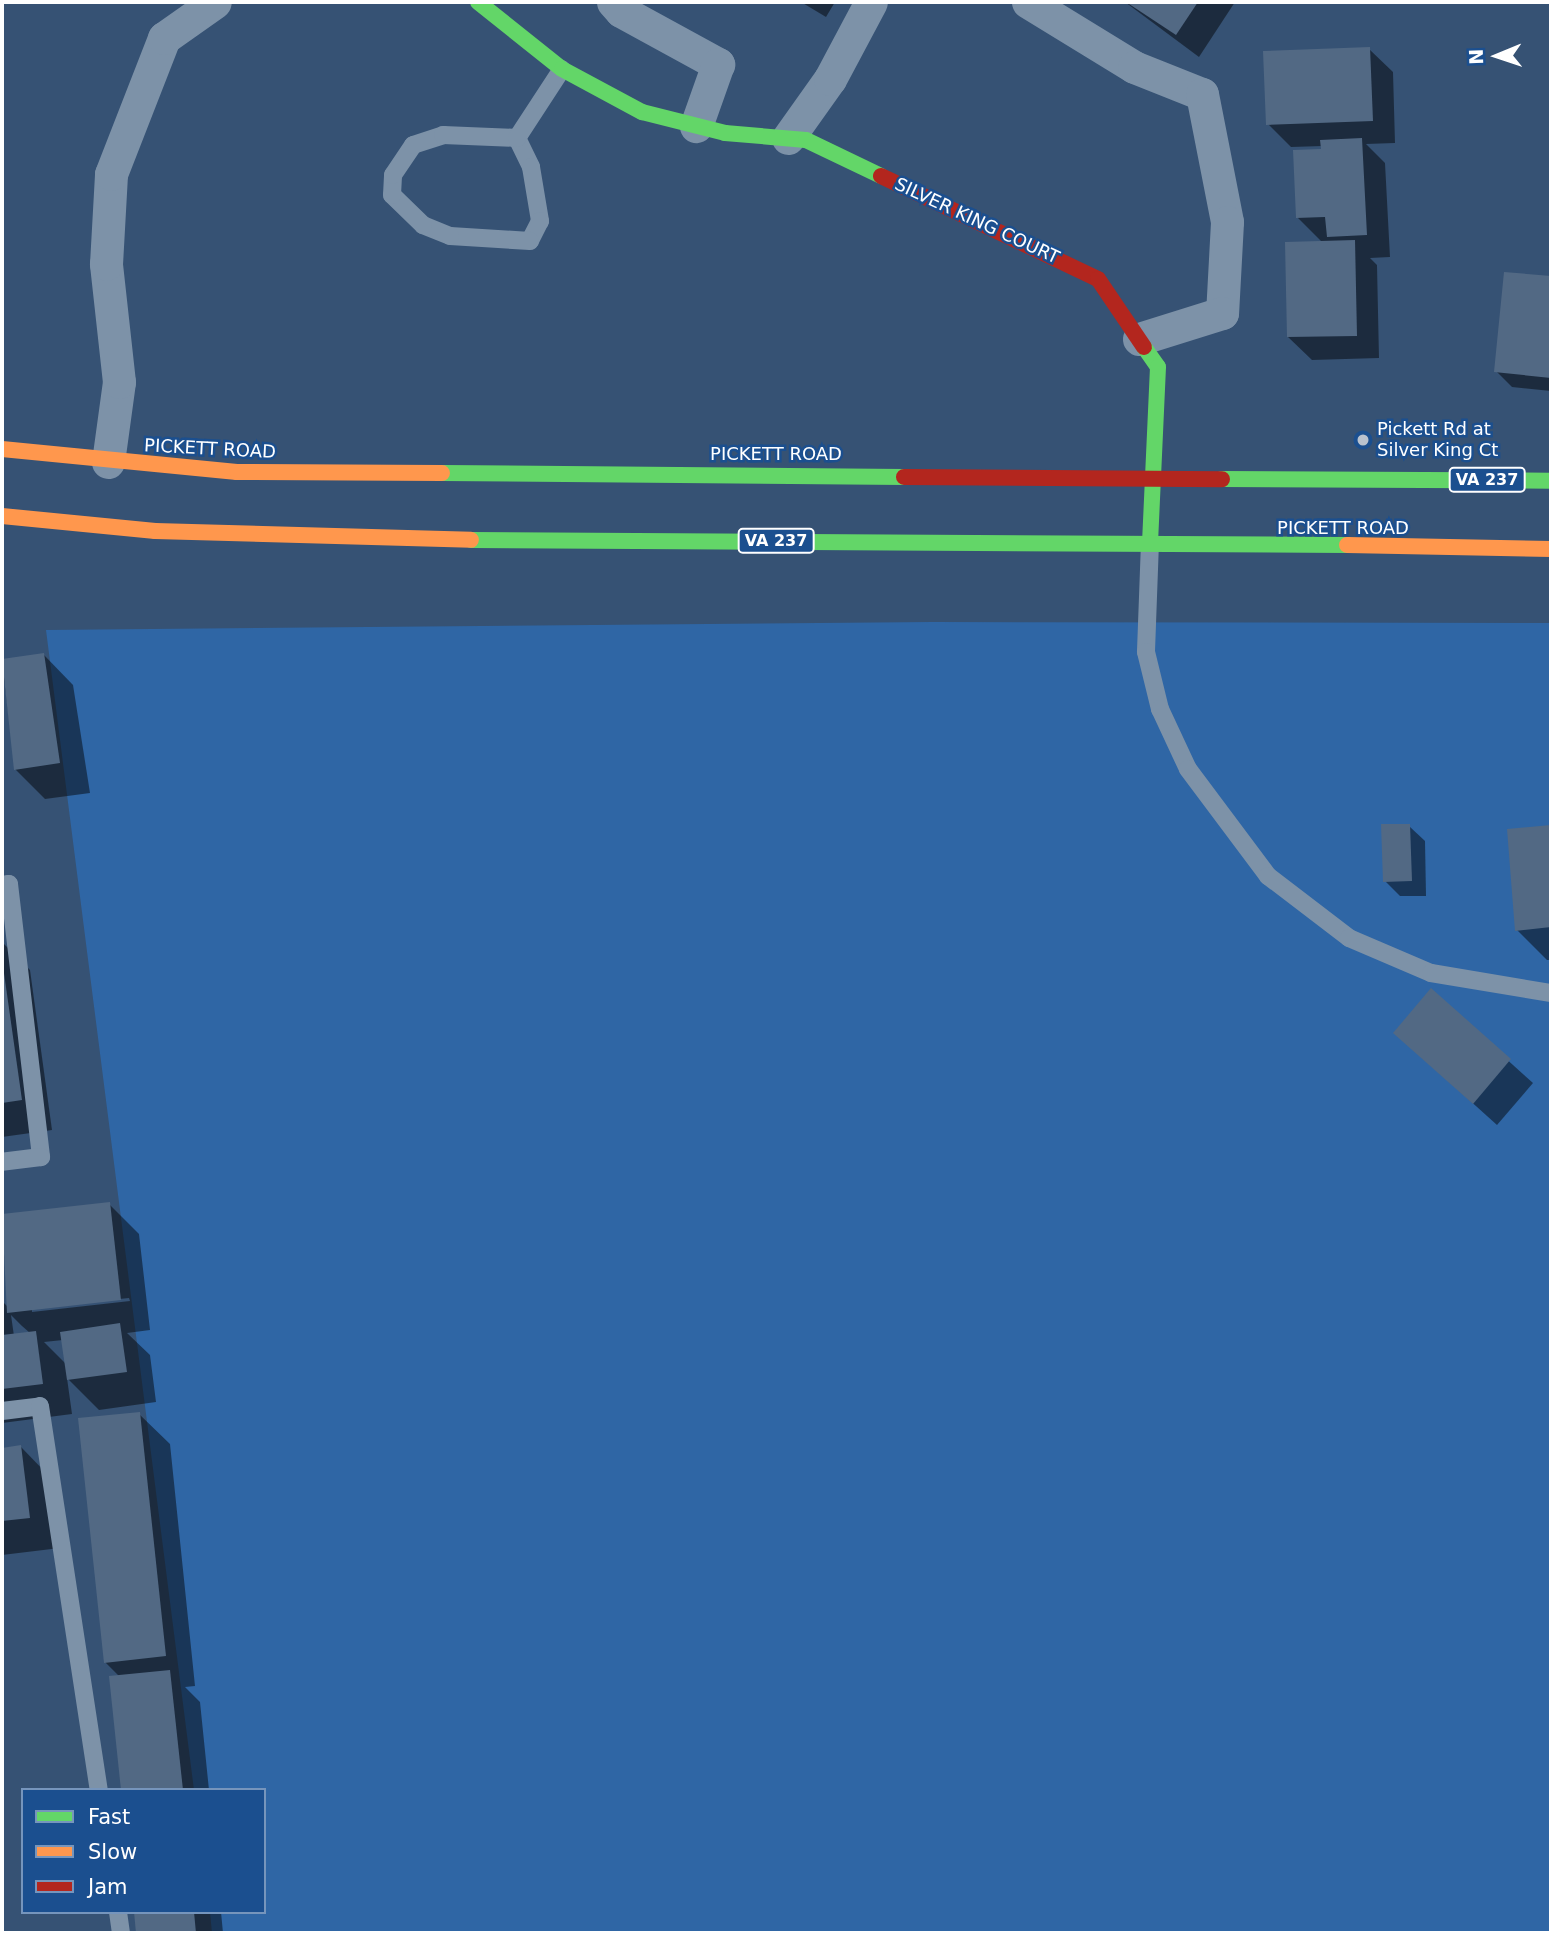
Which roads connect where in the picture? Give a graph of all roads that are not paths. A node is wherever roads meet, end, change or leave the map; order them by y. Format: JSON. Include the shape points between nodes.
{"nodes":[{"id":1,"x":215,"y":2,"type":"edge"},
{"id":2,"x":478,"y":2,"type":"edge"},
{"id":3,"x":612,"y":2,"type":"edge"},
{"id":4,"x":871,"y":2,"type":"edge"},
{"id":5,"x":1028,"y":2,"type":"edge"},
{"id":6,"x":562,"y":69,"type":"junction"},
{"id":7,"x":696,"y":126,"type":"junction"},
{"id":8,"x":517,"y":138,"type":"junction"},
{"id":9,"x":788,"y":138,"type":"junction"},
{"id":10,"x":1139,"y":339,"type":"junction"},
{"id":11,"x":2,"y":449,"type":"edge"},
{"id":12,"x":108,"y":462,"type":"junction"},
{"id":13,"x":1156,"y":478,"type":"junction"},
{"id":14,"x":1551,"y":481,"type":"edge"},
{"id":15,"x":2,"y":516,"type":"edge"},
{"id":16,"x":1150,"y":542,"type":"junction"},
{"id":17,"x":1551,"y":549,"type":"edge"},
{"id":18,"x":2,"y":885,"type":"edge"},
{"id":19,"x":1551,"y":993,"type":"edge"},
{"id":20,"x":2,"y":1162,"type":"edge"},
{"id":21,"x":2,"y":1411,"type":"edge"},
{"id":22,"x":99,"y":1788,"type":"edge"},
{"id":23,"x":118,"y":1914,"type":"edge"},
{"id":24,"x":121,"y":1933,"type":"edge"}],
"edges":[{"from":1,"to":12,"type":"street","via":[[164,38],[111,174],[107,264],[120,382]]},
{"from":2,"to":6,"type":"main road","name":"SILVER KING COURT"},
{"from":3,"to":7,"type":"street","via":[[718,64]]},
{"from":4,"to":9,"type":"street","via":[[830,79]]},
{"from":5,"to":10,"type":"street","via":[[1134,67],[1202,94],[1227,222],[1222,313]]},
{"from":6,"to":7,"type":"main road","name":"SILVER KING COURT","via":[[642,112]]},
{"from":6,"to":8,"type":"lane"},
{"from":7,"to":9,"type":"main road","name":"SILVER KING COURT"},
{"from":8,"to":8,"type":"lane","via":[[443,135],[413,145],[393,175],[392,195],[423,225],[450,236],[530,241],[540,221],[531,167]]},
{"from":9,"to":10,"type":"main road","name":"SILVER KING COURT","via":[[806,140],[1098,279]]},
{"from":10,"to":13,"type":"main road","name":"SILVER KING COURT","via":[[1158,367]]},
{"from":11,"to":12,"type":"main road","name":"PICKETT ROAD","number":"VA 237"},
{"from":12,"to":13,"type":"main road","name":"PICKETT ROAD","number":"VA 237","via":[[237,472]]},
{"from":13,"to":14,"type":"main road","name":"PICKETT ROAD","number":"VA 237"},
{"from":13,"to":16,"type":"main road","name":"SILVER KING COURT"},
{"from":15,"to":16,"type":"main road","name":"PICKETT ROAD","number":"VA 237","via":[[155,531],[369,540]]},
{"from":16,"to":17,"type":"main road","name":"PICKETT ROAD","number":"VA 237"},
{"from":16,"to":19,"type":"lane","via":[[1146,652],[1160,709],[1188,769],[1268,876],[1349,938],[1431,973]]},
{"from":18,"to":20,"type":"lane","via":[[9,884],[41,1157]]},
{"from":21,"to":22,"type":"lane","via":[[40,1406]]},
{"from":23,"to":24,"type":"lane"}]}
